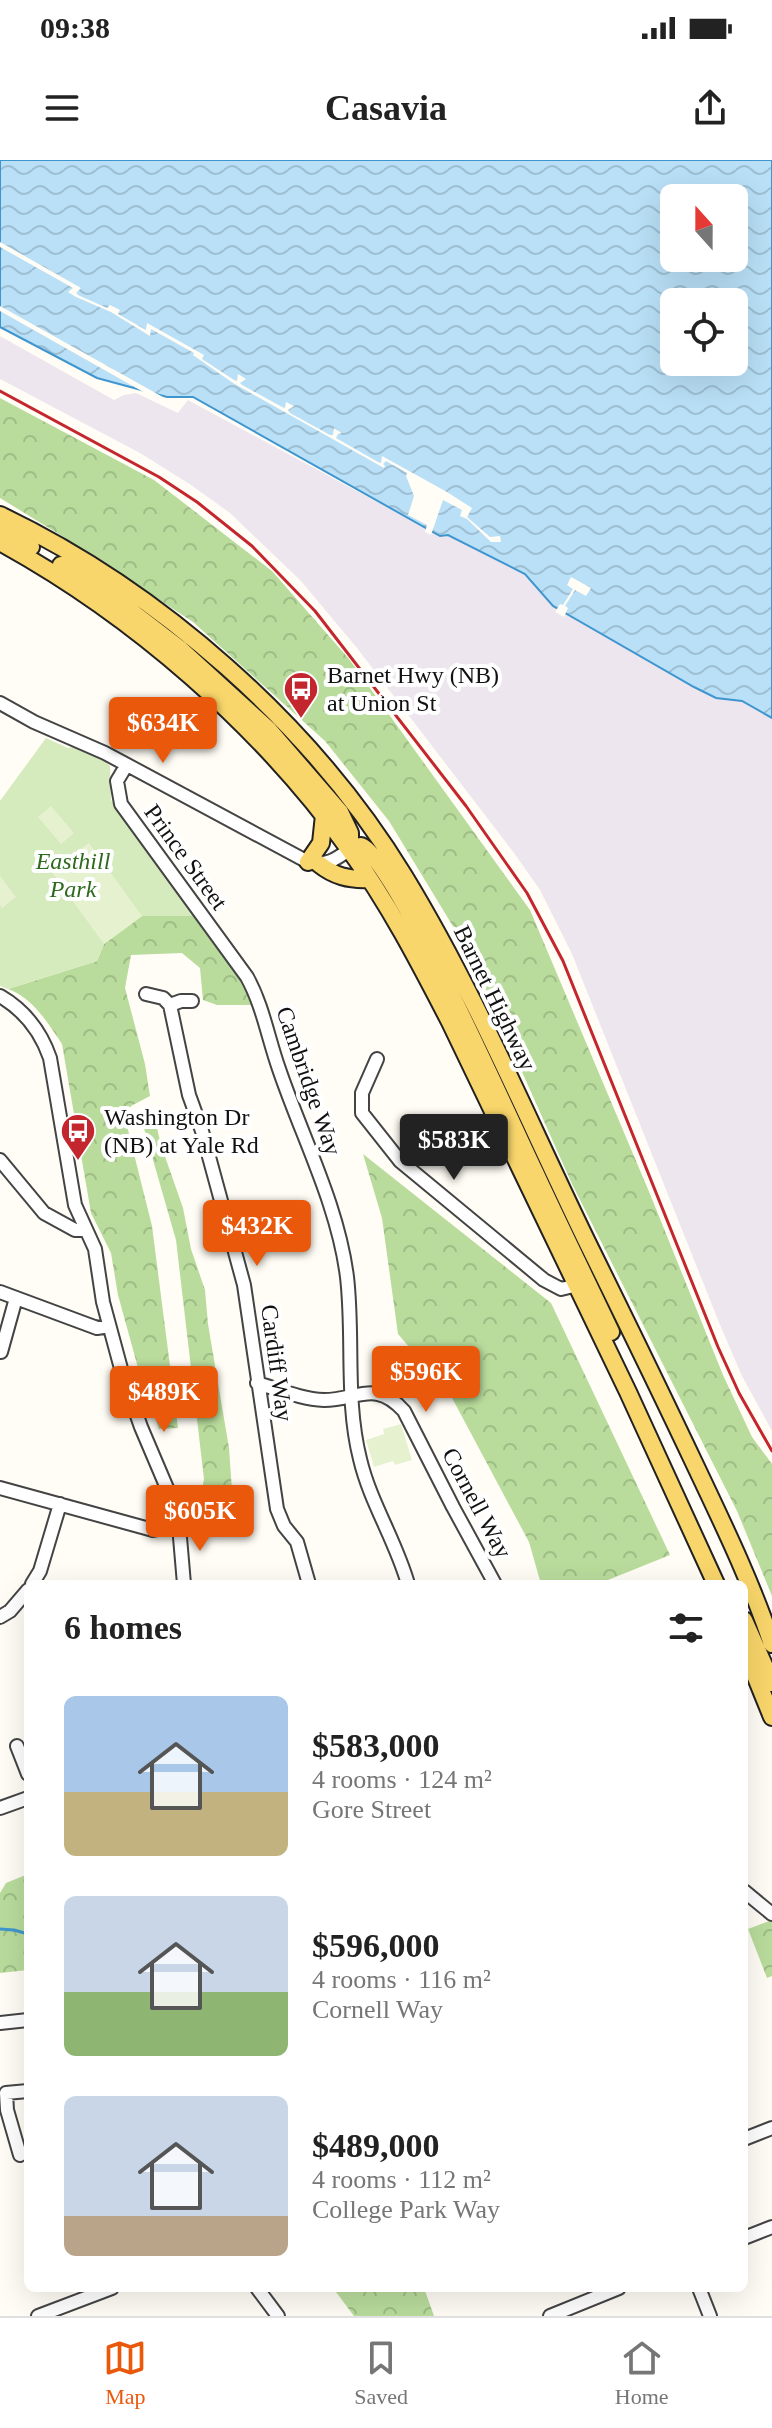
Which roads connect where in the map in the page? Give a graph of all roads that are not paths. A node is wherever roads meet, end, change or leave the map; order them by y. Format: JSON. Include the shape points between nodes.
{"nodes":[{"id":1,"x":0,"y":515,"type":"edge"},
{"id":2,"x":0,"y":529,"type":"edge"},
{"id":3,"x":0,"y":542,"type":"edge"},
{"id":4,"x":0,"y":703,"type":"edge"},
{"id":5,"x":126,"y":766,"type":"junction"},
{"id":6,"x":324,"y":815,"type":"junction"},
{"id":7,"x":350,"y":849,"type":"junction"},
{"id":8,"x":313,"y":863,"type":"junction"},
{"id":9,"x":369,"y":879,"type":"junction"},
{"id":10,"x":240,"y":968,"type":"joint"},
{"id":11,"x":146,"y":994,"type":"dead end"},
{"id":12,"x":0,"y":996,"type":"edge"},
{"id":13,"x":192,"y":1001,"type":"dead end"},
{"id":14,"x":170,"y":1005,"type":"junction"},
{"id":15,"x":377,"y":1059,"type":"dead end"},
{"id":16,"x":0,"y":1160,"type":"edge"},
{"id":17,"x":85,"y":1230,"type":"junction"},
{"id":18,"x":582,"y":1284,"type":"junction"},
{"id":19,"x":0,"y":1292,"type":"edge"},
{"id":20,"x":16,"y":1298,"type":"junction"},
{"id":21,"x":109,"y":1326,"type":"junction"},
{"id":22,"x":1,"y":1352,"type":"edge"},
{"id":23,"x":257,"y":1383,"type":"junction"},
{"id":24,"x":352,"y":1395,"type":"junction"},
{"id":25,"x":0,"y":1488,"type":"edge"},
{"id":26,"x":60,"y":1504,"type":"junction"},
{"id":27,"x":179,"y":1525,"type":"junction"},
{"id":28,"x":34,"y":1580,"type":"edge"},
{"id":29,"x":184,"y":1580,"type":"edge"},
{"id":30,"x":308,"y":1580,"type":"edge"},
{"id":31,"x":407,"y":1580,"type":"edge"},
{"id":32,"x":493,"y":1580,"type":"edge"},
{"id":33,"x":714,"y":1580,"type":"edge"},
{"id":34,"x":726,"y":1580,"type":"edge"},
{"id":35,"x":745,"y":1580,"type":"edge"},
{"id":36,"x":748,"y":1586,"type":"edge"},
{"id":37,"x":24,"y":1595,"type":"edge"},
{"id":38,"x":0,"y":1617,"type":"edge"},
{"id":39,"x":748,"y":1629,"type":"edge"},
{"id":40,"x":772,"y":1643,"type":"edge"},
{"id":41,"x":748,"y":1658,"type":"edge"},
{"id":42,"x":772,"y":1683,"type":"edge"},
{"id":43,"x":772,"y":1717,"type":"edge"},
{"id":44,"x":17,"y":1746,"type":"dead end"},
{"id":45,"x":24,"y":1764,"type":"edge"},
{"id":46,"x":24,"y":1799,"type":"edge"},
{"id":47,"x":0,"y":1808,"type":"edge"},
{"id":48,"x":748,"y":1894,"type":"edge"},
{"id":49,"x":772,"y":1914,"type":"edge"},
{"id":50,"x":24,"y":2020,"type":"edge"},
{"id":51,"x":0,"y":2023,"type":"edge"},
{"id":52,"x":24,"y":2091,"type":"edge"},
{"id":53,"x":772,"y":2128,"type":"edge"},
{"id":54,"x":748,"y":2137,"type":"edge"},
{"id":55,"x":20,"y":2155,"type":"dead end"},
{"id":56,"x":772,"y":2227,"type":"edge"},
{"id":57,"x":748,"y":2236,"type":"edge"},
{"id":58,"x":101,"y":2292,"type":"edge"},
{"id":59,"x":260,"y":2292,"type":"edge"},
{"id":60,"x":609,"y":2292,"type":"edge"},
{"id":61,"x":701,"y":2292,"type":"edge"},
{"id":62,"x":38,"y":2316,"type":"edge"},
{"id":63,"x":278,"y":2316,"type":"edge"},
{"id":64,"x":550,"y":2316,"type":"edge"},
{"id":65,"x":710,"y":2316,"type":"edge"}],
"edges":[{"from":1,"to":35,"type":"main road","name":"Barnet Highway","via":[[124,587],[232,671],[329,771],[385,846],[458,972],[706,1487]]},
{"from":2,"to":7,"type":"main road","via":[[114,598],[220,683],[340,812],[350,833]]},
{"from":3,"to":6,"type":"main road","via":[[105,607],[167,656],[225,707]]},
{"from":4,"to":5,"type":"street"},
{"from":5,"to":8,"type":"street"},
{"from":5,"to":10,"type":"street","name":"Prince Street","via":[[117,781],[121,804]]},
{"from":6,"to":7,"type":"main road"},
{"from":6,"to":8,"type":"main road"},
{"from":7,"to":8,"type":"street","via":[[335,861]]},
{"from":7,"to":9,"type":"main road"},
{"from":7,"to":18,"type":"main road","via":[[361,846],[369,851],[438,966]]},
{"from":8,"to":9,"type":"main road","via":[[332,874]]},
{"from":9,"to":18,"type":"main road","via":[[438,998]]},
{"from":10,"to":24,"type":"street","name":"Cambridge Way","via":[[261,1006],[343,1256]]},
{"from":11,"to":14,"type":"street"},
{"from":12,"to":17,"type":"street","via":[[25,1015],[48,1051],[75,1205]]},
{"from":13,"to":14,"type":"street"},
{"from":14,"to":23,"type":"street","name":"Cardiff Way","via":[[189,1095],[244,1285]]},
{"from":15,"to":18,"type":"street","via":[[362,1093],[362,1113],[400,1161],[544,1280],[561,1289]]},
{"from":16,"to":17,"type":"street","via":[[44,1213]]},
{"from":17,"to":21,"type":"street","via":[[96,1254]]},
{"from":18,"to":33,"type":"main road"},
{"from":18,"to":34,"type":"main road"},
{"from":19,"to":20,"type":"street"},
{"from":20,"to":21,"type":"street","via":[[97,1328]]},
{"from":20,"to":22,"type":"street"},
{"from":21,"to":27,"type":"street"},
{"from":23,"to":24,"type":"street","name":"Cornell Way","via":[[309,1398]]},
{"from":23,"to":30,"type":"street","name":"Cardiff Way","via":[[277,1509],[297,1542]]},
{"from":24,"to":31,"type":"street","name":"Cambridge Way","via":[[360,1458]]},
{"from":24,"to":32,"type":"street","name":"Cornell Way","via":[[384,1395],[404,1411]]},
{"from":25,"to":26,"type":"street"},
{"from":26,"to":27,"type":"street","via":[[153,1530]]},
{"from":26,"to":28,"type":"street"},
{"from":27,"to":29,"type":"street"},
{"from":36,"to":40,"type":"main road","name":"Barnet Highway"},
{"from":37,"to":38,"type":"street"},
{"from":39,"to":42,"type":"main road"},
{"from":41,"to":43,"type":"main road"},
{"from":44,"to":45,"type":"street"},
{"from":46,"to":47,"type":"street"},
{"from":48,"to":49,"type":"street"},
{"from":50,"to":51,"type":"street"},
{"from":52,"to":55,"type":"street","via":[[6,2093]]},
{"from":53,"to":54,"type":"street"},
{"from":56,"to":57,"type":"street"},
{"from":58,"to":62,"type":"street"},
{"from":59,"to":63,"type":"street"},
{"from":60,"to":64,"type":"street"},
{"from":61,"to":65,"type":"street"}]}
